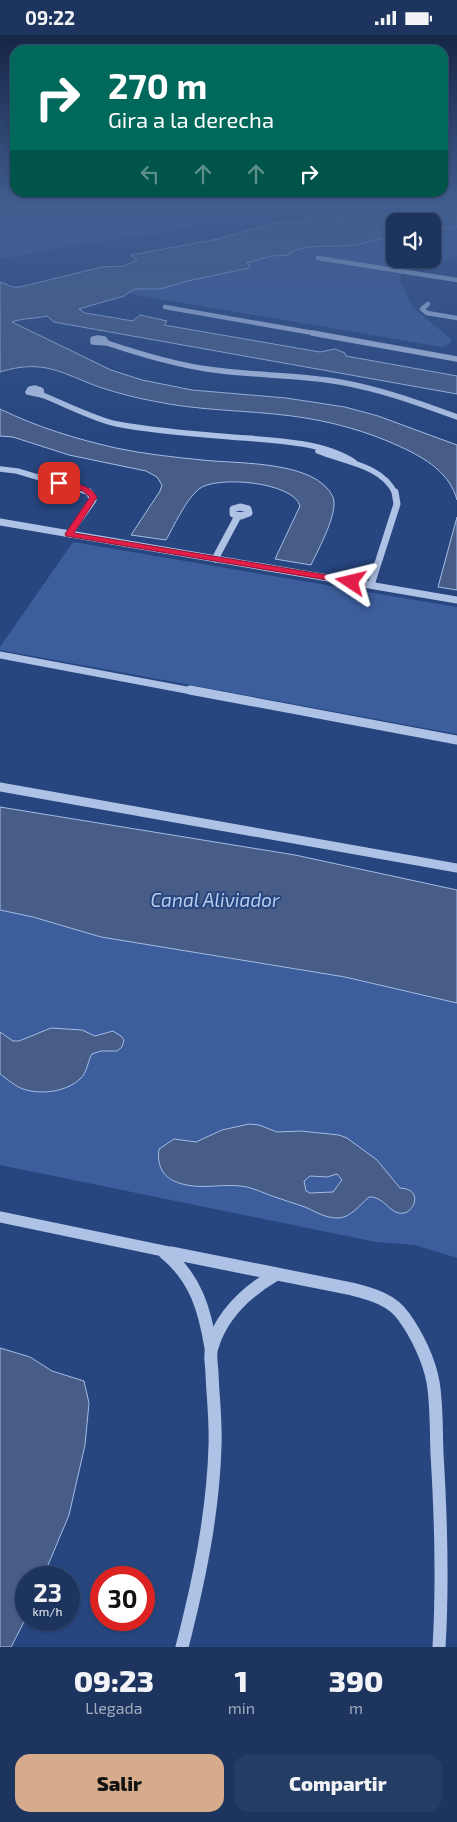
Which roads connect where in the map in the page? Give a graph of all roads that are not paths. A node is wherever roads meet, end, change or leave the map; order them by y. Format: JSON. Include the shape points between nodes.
{"nodes":[{"id":1,"x":428,"y":304,"type":"dead end"},
{"id":2,"x":165,"y":307,"type":"dead end"},
{"id":3,"x":457,"y":318,"type":"edge"},
{"id":4,"x":107,"y":343,"type":"dead end"},
{"id":5,"x":457,"y":359,"type":"edge"},
{"id":6,"x":42,"y":395,"type":"dead end"},
{"id":7,"x":457,"y":417,"type":"edge"},
{"id":8,"x":0,"y":469,"type":"edge"},
{"id":9,"x":238,"y":516,"type":"dead end"},
{"id":10,"x":0,"y":523,"type":"edge"},
{"id":11,"x":69,"y":534,"type":"junction"},
{"id":12,"x":215,"y":559,"type":"junction"},
{"id":13,"x":371,"y":585,"type":"junction"},
{"id":14,"x":457,"y":600,"type":"edge"},
{"id":15,"x":0,"y":655,"type":"edge"},
{"id":16,"x":457,"y":740,"type":"edge"},
{"id":17,"x":0,"y":787,"type":"edge"},
{"id":18,"x":457,"y":868,"type":"edge"},
{"id":19,"x":0,"y":1217,"type":"edge"},
{"id":20,"x":162,"y":1251,"type":"junction"},
{"id":21,"x":275,"y":1275,"type":"junction"},
{"id":22,"x":211,"y":1349,"type":"junction"},
{"id":23,"x":182,"y":1647,"type":"edge"},
{"id":24,"x":439,"y":1647,"type":"edge"}],
"edges":[{"from":1,"to":3,"type":"street","via":[[422,309],[426,313]]},
{"from":2,"to":5,"type":"street"},
{"from":4,"to":7,"type":"street","via":[[201,369],[300,376],[359,385],[407,398]]},
{"from":6,"to":13,"type":"street","via":[[115,424],[311,447],[329,457],[354,462],[381,477],[398,499]]},
{"from":8,"to":11,"type":"street","via":[[91,492],[93,500]]},
{"from":9,"to":12,"type":"street"},
{"from":10,"to":11,"type":"street"},
{"from":11,"to":12,"type":"street"},
{"from":12,"to":13,"type":"street"},
{"from":13,"to":14,"type":"street"},
{"from":15,"to":16,"type":"street"},
{"from":17,"to":18,"type":"street"},
{"from":19,"to":20,"type":"street"},
{"from":20,"to":21,"type":"street"},
{"from":20,"to":22,"type":"street","via":[[176,1260],[191,1279],[205,1314]]},
{"from":21,"to":22,"type":"street","via":[[256,1286],[234,1307]]},
{"from":21,"to":24,"type":"street","via":[[352,1289],[391,1303],[404,1316],[426,1357],[432,1383],[441,1530]]},
{"from":22,"to":23,"type":"street","via":[[215,1428],[213,1488],[207,1542]]}]}
